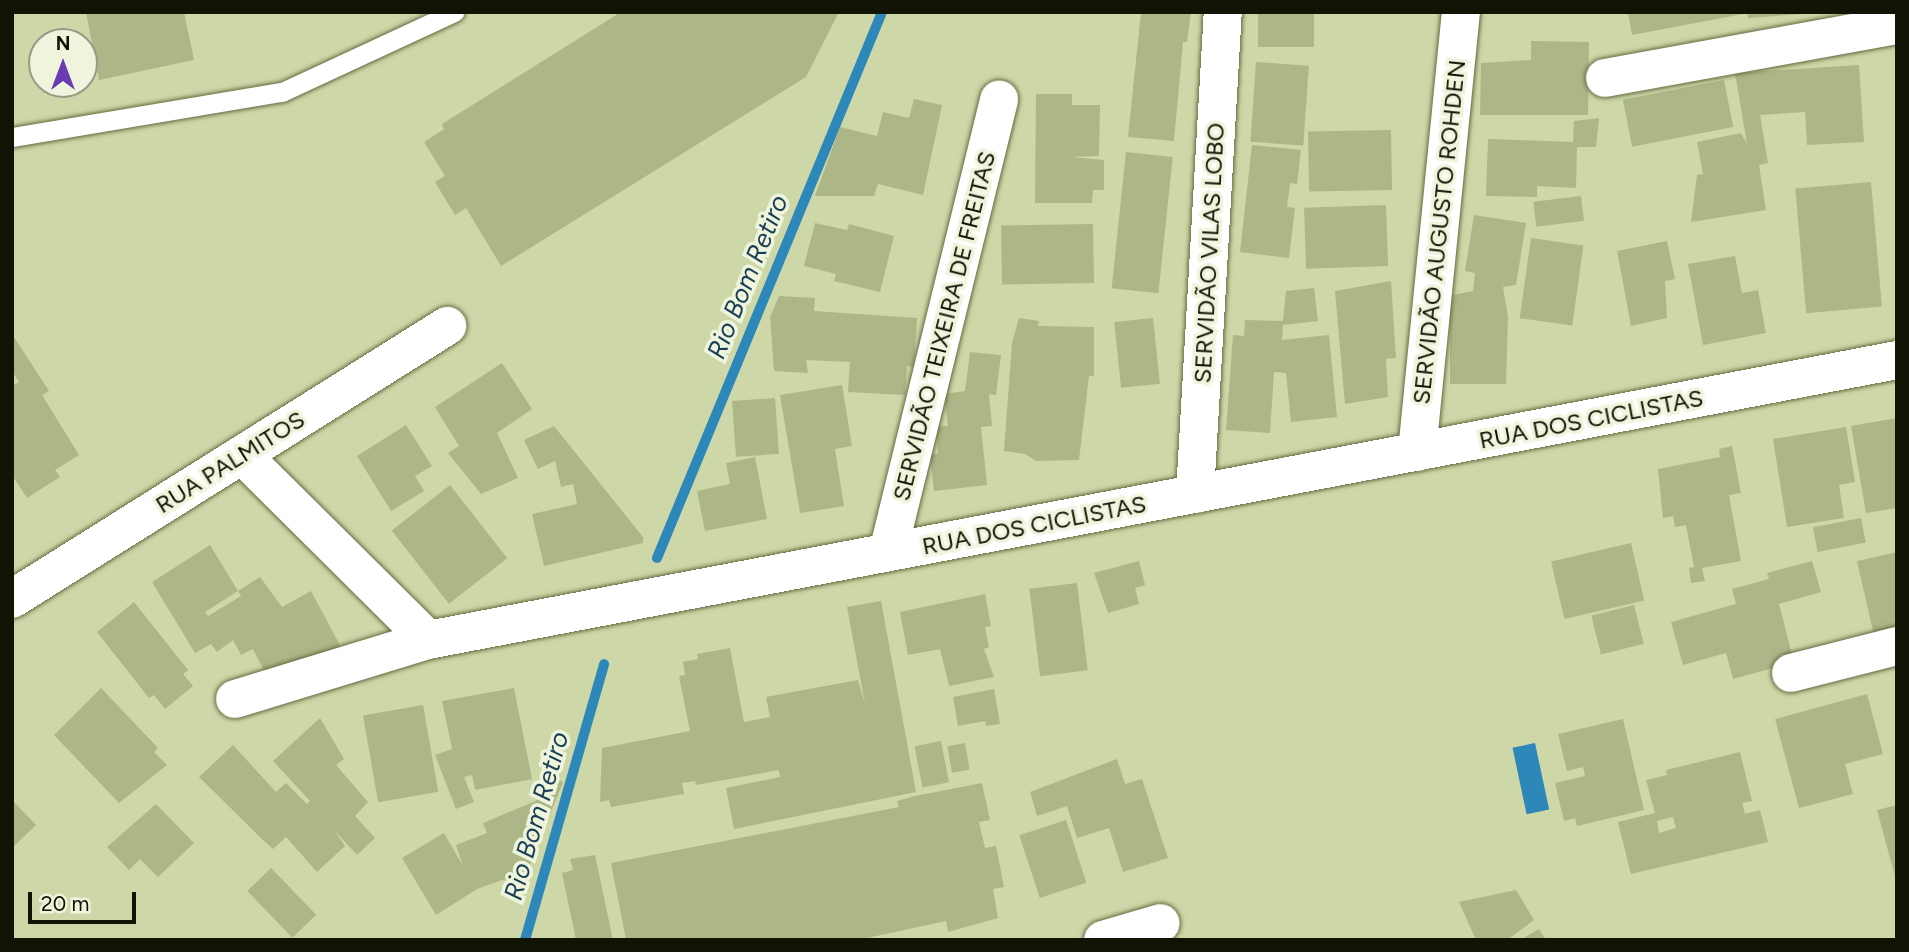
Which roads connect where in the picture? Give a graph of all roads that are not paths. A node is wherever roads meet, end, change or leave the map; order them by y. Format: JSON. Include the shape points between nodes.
{"nodes":[{"id":1,"x":454,"y":12,"type":"edge"},
{"id":2,"x":1223,"y":12,"type":"edge"},
{"id":3,"x":1461,"y":12,"type":"edge"},
{"id":4,"x":1897,"y":25,"type":"edge"},
{"id":5,"x":1605,"y":78,"type":"dead end"},
{"id":6,"x":999,"y":99,"type":"dead end"},
{"id":7,"x":12,"y":137,"type":"edge"},
{"id":8,"x":447,"y":326,"type":"dead end"},
{"id":9,"x":1897,"y":360,"type":"edge"},
{"id":10,"x":1417,"y":452,"type":"junction"},
{"id":11,"x":242,"y":455,"type":"junction"},
{"id":12,"x":1195,"y":494,"type":"junction"},
{"id":13,"x":888,"y":552,"type":"junction"},
{"id":14,"x":12,"y":599,"type":"edge"},
{"id":15,"x":428,"y":640,"type":"junction"},
{"id":16,"x":1897,"y":646,"type":"edge"},
{"id":17,"x":1791,"y":673,"type":"dead end"},
{"id":18,"x":235,"y":699,"type":"dead end"},
{"id":19,"x":1161,"y":923,"type":"dead end"},
{"id":20,"x":1102,"y":940,"type":"edge"}],
"edges":[{"from":1,"to":7,"type":"lane","via":[[282,92]]},
{"from":2,"to":12,"type":"street","name":"SERVIDÃO VILAS LOBO"},
{"from":3,"to":10,"type":"street","name":"SERVIDÃO AUGUSTO ROHDEN"},
{"from":4,"to":5,"type":"street"},
{"from":6,"to":13,"type":"street","name":"SERVIDÃO TEIXEIRA DE FREITAS"},
{"from":8,"to":11,"type":"street","name":"RUA PALMITOS"},
{"from":9,"to":10,"type":"street","name":"RUA DOS CICLISTAS"},
{"from":10,"to":12,"type":"street","name":"RUA DOS CICLISTAS"},
{"from":11,"to":14,"type":"street","name":"RUA PALMITOS"},
{"from":11,"to":15,"type":"street"},
{"from":12,"to":13,"type":"street","name":"RUA DOS CICLISTAS"},
{"from":13,"to":15,"type":"street","name":"RUA DOS CICLISTAS"},
{"from":15,"to":18,"type":"street","name":"RUA DOS CICLISTAS"},
{"from":16,"to":17,"type":"street"},
{"from":19,"to":20,"type":"street"}]}
